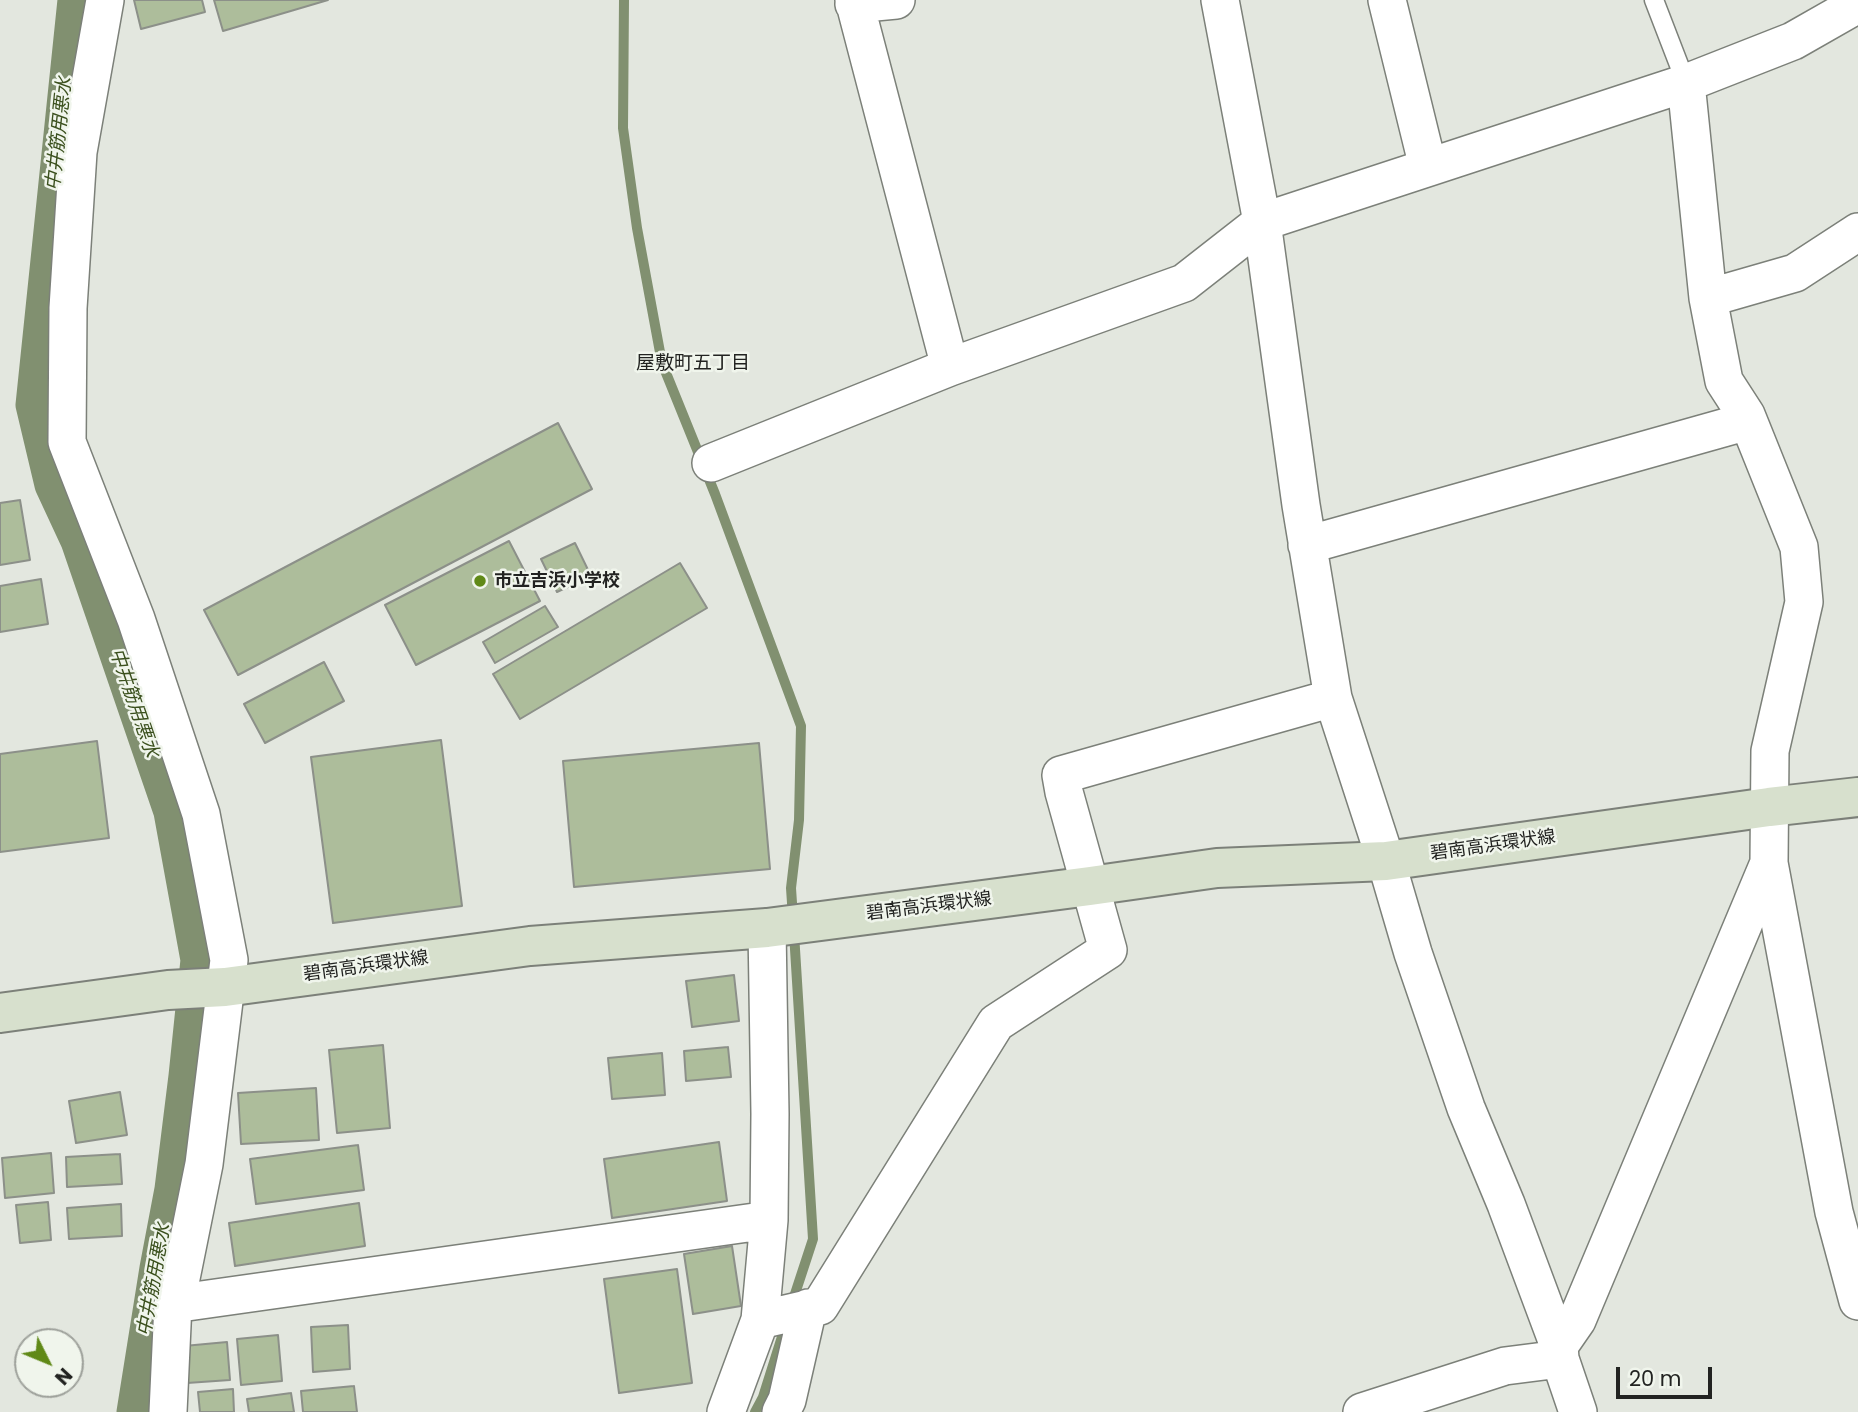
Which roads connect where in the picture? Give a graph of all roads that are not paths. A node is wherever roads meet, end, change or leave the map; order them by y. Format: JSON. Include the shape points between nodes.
{"nodes":[{"id":1,"x":105,"y":0,"type":"edge"},
{"id":2,"x":896,"y":0,"type":"edge"},
{"id":3,"x":1220,"y":0,"type":"edge"},
{"id":4,"x":1387,"y":0,"type":"edge"},
{"id":5,"x":1654,"y":0,"type":"edge"},
{"id":6,"x":854,"y":2,"type":"edge"},
{"id":7,"x":1858,"y":4,"type":"edge"},
{"id":8,"x":1686,"y":83,"type":"junction"},
{"id":9,"x":1428,"y":167,"type":"junction"},
{"id":10,"x":1262,"y":222,"type":"junction"},
{"id":11,"x":1858,"y":232,"type":"edge"},
{"id":12,"x":1707,"y":299,"type":"junction"},
{"id":13,"x":950,"y":367,"type":"junction"},
{"id":14,"x":1748,"y":421,"type":"junction"},
{"id":15,"x":712,"y":463,"type":"dead end"},
{"id":16,"x":1307,"y":545,"type":"junction"},
{"id":17,"x":1333,"y":698,"type":"junction"},
{"id":18,"x":1858,"y":797,"type":"edge"},
{"id":19,"x":1769,"y":807,"type":"junction"},
{"id":20,"x":1386,"y":861,"type":"junction"},
{"id":21,"x":1769,"y":863,"type":"junction"},
{"id":22,"x":1090,"y":886,"type":"junction"},
{"id":23,"x":770,"y":927,"type":"junction"},
{"id":24,"x":225,"y":987,"type":"junction"},
{"id":25,"x":0,"y":1013,"type":"edge"},
{"id":26,"x":769,"y":1220,"type":"junction"},
{"id":27,"x":1858,"y":1301,"type":"edge"},
{"id":28,"x":173,"y":1304,"type":"junction"},
{"id":29,"x":807,"y":1309,"type":"junction"},
{"id":30,"x":763,"y":1319,"type":"junction"},
{"id":31,"x":1560,"y":1353,"type":"junction"},
{"id":32,"x":168,"y":1412,"type":"edge"},
{"id":33,"x":726,"y":1412,"type":"edge"},
{"id":34,"x":781,"y":1412,"type":"edge"},
{"id":35,"x":1362,"y":1412,"type":"edge"},
{"id":36,"x":1578,"y":1412,"type":"edge"}],
"edges":[{"from":1,"to":24,"type":"street","via":[[78,152],[68,308],[67,443],[136,620],[201,814],[229,960]]},
{"from":2,"to":6,"type":"street"},
{"from":3,"to":10,"type":"street"},
{"from":4,"to":9,"type":"street"},
{"from":5,"to":8,"type":"lane"},
{"from":6,"to":13,"type":"street"},
{"from":7,"to":8,"type":"street","via":[[1793,41]]},
{"from":8,"to":9,"type":"street"},
{"from":8,"to":12,"type":"street"},
{"from":9,"to":10,"type":"street"},
{"from":10,"to":13,"type":"street","via":[[1184,283]]},
{"from":10,"to":16,"type":"street"},
{"from":11,"to":12,"type":"street","via":[[1795,273]]},
{"from":12,"to":14,"type":"street","via":[[1724,381]]},
{"from":13,"to":15,"type":"street"},
{"from":14,"to":16,"type":"street"},
{"from":14,"to":19,"type":"street","via":[[1800,547],[1804,602],[1770,751]]},
{"from":16,"to":17,"type":"street"},
{"from":17,"to":20,"type":"street"},
{"from":17,"to":22,"type":"street","via":[[1061,775]]},
{"from":18,"to":19,"type":"main road","name":"碧南高浜環状線"},
{"from":19,"to":20,"type":"main road","name":"碧南高浜環状線"},
{"from":19,"to":21,"type":"street"},
{"from":20,"to":22,"type":"main road","name":"碧南高浜環状線","via":[[1217,868]]},
{"from":20,"to":31,"type":"street","via":[[1466,1108]]},
{"from":21,"to":27,"type":"street","via":[[1834,1212]]},
{"from":21,"to":31,"type":"street"},
{"from":22,"to":23,"type":"main road","name":"碧南高浜環状線"},
{"from":22,"to":29,"type":"street","via":[[1108,950],[996,1023],[820,1306]]},
{"from":23,"to":24,"type":"main road","name":"碧南高浜環状線","via":[[530,946]]},
{"from":23,"to":26,"type":"street"},
{"from":24,"to":25,"type":"main road","name":"碧南高浜環状線","via":[[168,990]]},
{"from":24,"to":28,"type":"street","via":[[204,1164]]},
{"from":26,"to":28,"type":"street"},
{"from":26,"to":30,"type":"street"},
{"from":28,"to":32,"type":"street"},
{"from":29,"to":30,"type":"street"},
{"from":29,"to":34,"type":"street"},
{"from":30,"to":33,"type":"street"},
{"from":31,"to":35,"type":"street"},
{"from":31,"to":36,"type":"street"}]}
